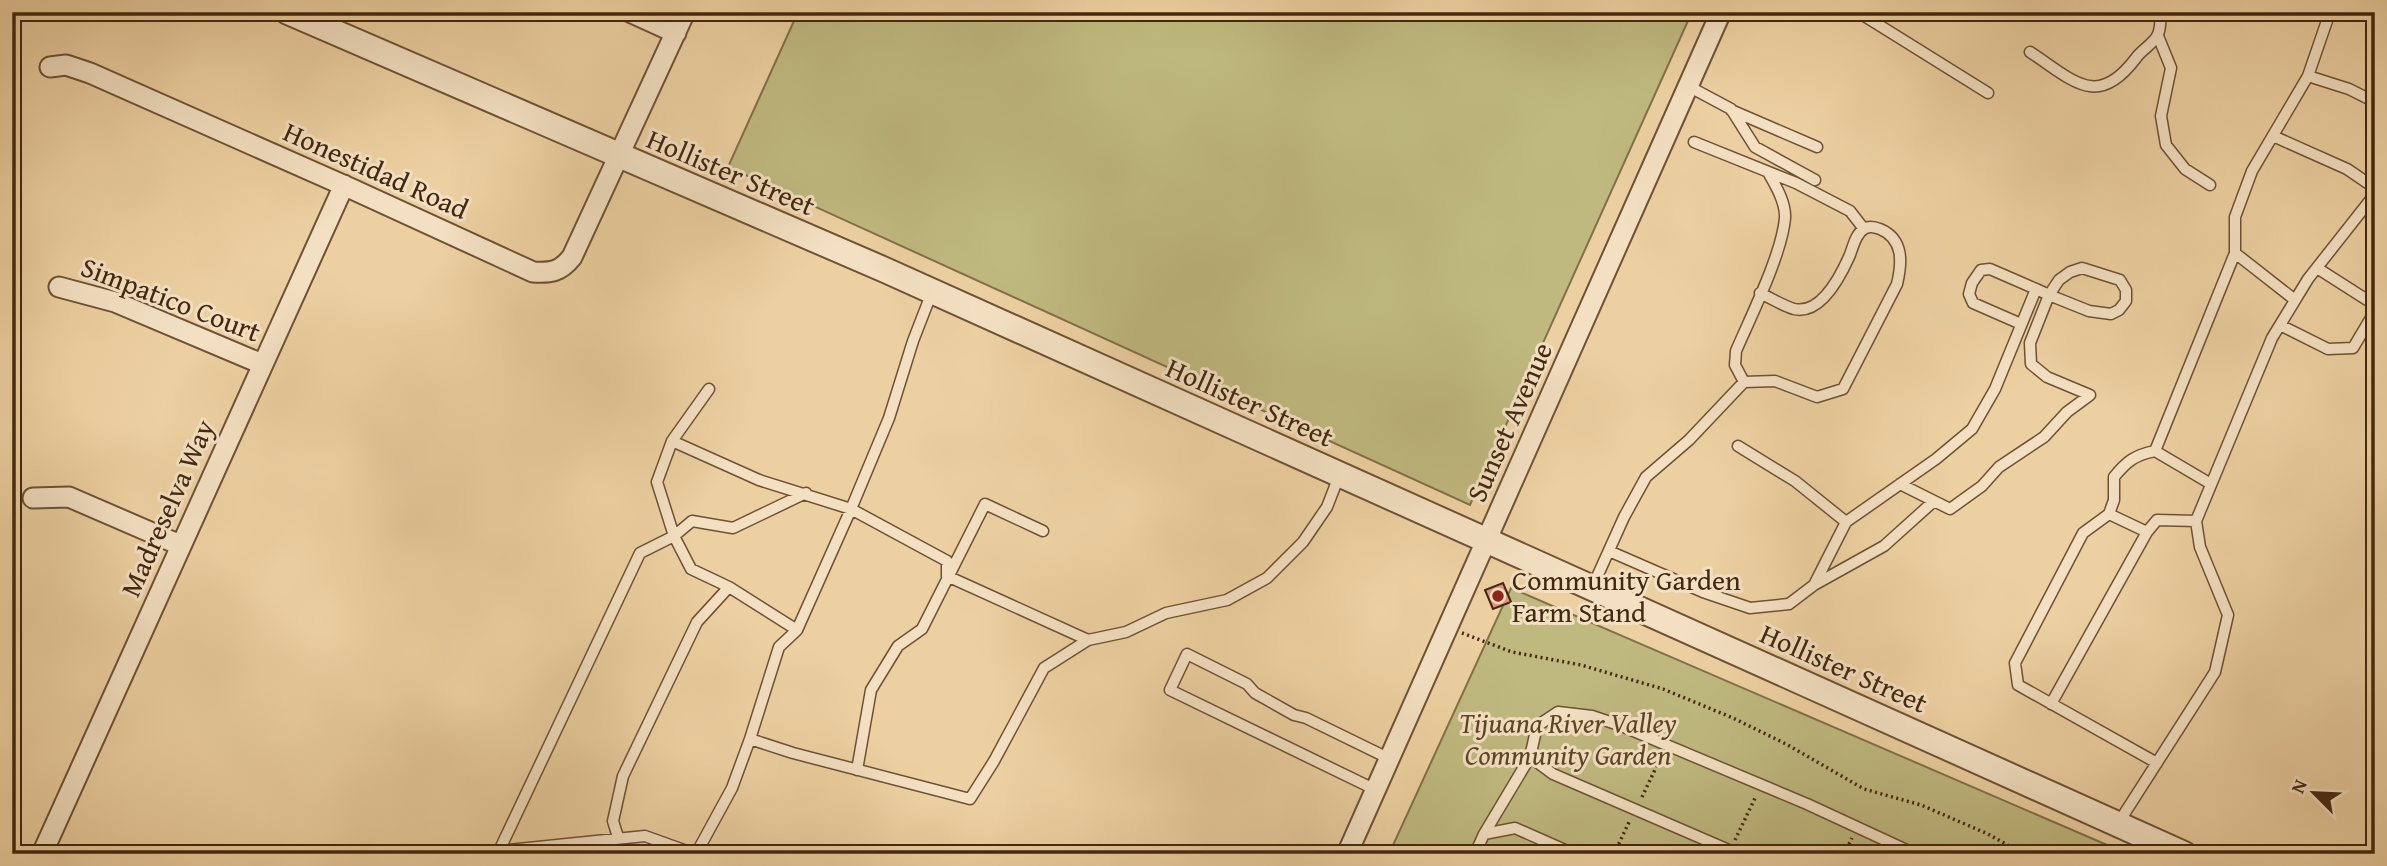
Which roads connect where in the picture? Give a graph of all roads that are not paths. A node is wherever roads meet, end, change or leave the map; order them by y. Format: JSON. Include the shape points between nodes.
{"nodes":[{"id":1,"x":288,"y":12,"type":"edge"},
{"id":2,"x":630,"y":12,"type":"edge"},
{"id":3,"x":685,"y":12,"type":"edge"},
{"id":4,"x":1721,"y":12,"type":"edge"},
{"id":5,"x":1858,"y":12,"type":"edge"},
{"id":6,"x":2161,"y":12,"type":"edge"},
{"id":7,"x":2330,"y":12,"type":"edge"},
{"id":8,"x":676,"y":33,"type":"junction"},
{"id":9,"x":2158,"y":36,"type":"junction"},
{"id":10,"x":2030,"y":52,"type":"dead end"},
{"id":11,"x":50,"y":67,"type":"dead end"},
{"id":12,"x":2308,"y":76,"type":"junction"},
{"id":13,"x":1688,"y":86,"type":"junction"},
{"id":14,"x":1988,"y":93,"type":"dead end"},
{"id":15,"x":2375,"y":102,"type":"edge"},
{"id":16,"x":1731,"y":109,"type":"junction"},
{"id":17,"x":2273,"y":136,"type":"junction"},
{"id":18,"x":1694,"y":142,"type":"dead end"},
{"id":19,"x":1817,"y":147,"type":"dead end"},
{"id":20,"x":619,"y":156,"type":"junction"},
{"id":21,"x":1768,"y":172,"type":"junction"},
{"id":22,"x":1815,"y":180,"type":"dead end"},
{"id":23,"x":344,"y":185,"type":"junction"},
{"id":24,"x":2210,"y":185,"type":"dead end"},
{"id":25,"x":2375,"y":188,"type":"edge"},
{"id":26,"x":2375,"y":194,"type":"edge"},
{"id":27,"x":1864,"y":229,"type":"junction"},
{"id":28,"x":2235,"y":253,"type":"junction"},
{"id":29,"x":2317,"y":268,"type":"junction"},
{"id":30,"x":59,"y":287,"type":"dead end"},
{"id":31,"x":2036,"y":289,"type":"junction"},
{"id":32,"x":932,"y":292,"type":"junction"},
{"id":33,"x":1760,"y":293,"type":"junction"},
{"id":34,"x":2049,"y":295,"type":"junction"},
{"id":35,"x":2295,"y":300,"type":"junction"},
{"id":36,"x":2375,"y":305,"type":"edge"},
{"id":37,"x":2375,"y":311,"type":"edge"},
{"id":38,"x":2021,"y":324,"type":"junction"},
{"id":39,"x":2280,"y":325,"type":"junction"},
{"id":40,"x":2008,"y":356,"type":"junction"},
{"id":41,"x":262,"y":364,"type":"junction"},
{"id":42,"x":2031,"y":364,"type":"junction"},
{"id":43,"x":1744,"y":382,"type":"junction"},
{"id":44,"x":709,"y":389,"type":"dead end"},
{"id":45,"x":673,"y":441,"type":"junction"},
{"id":46,"x":1738,"y":446,"type":"dead end"},
{"id":47,"x":2155,"y":451,"type":"junction"},
{"id":48,"x":1339,"y":475,"type":"junction"},
{"id":49,"x":1900,"y":484,"type":"junction"},
{"id":50,"x":2211,"y":484,"type":"junction"},
{"id":51,"x":806,"y":493,"type":"junction"},
{"id":52,"x":33,"y":498,"type":"dead end"},
{"id":53,"x":1934,"y":501,"type":"junction"},
{"id":54,"x":851,"y":509,"type":"junction"},
{"id":55,"x":2109,"y":514,"type":"junction"},
{"id":56,"x":2196,"y":521,"type":"junction"},
{"id":57,"x":1846,"y":522,"type":"junction"},
{"id":58,"x":1044,"y":531,"type":"dead end"},
{"id":59,"x":2147,"y":532,"type":"junction"},
{"id":60,"x":674,"y":536,"type":"junction"},
{"id":61,"x":1487,"y":542,"type":"junction"},
{"id":62,"x":180,"y":545,"type":"junction"},
{"id":63,"x":1609,"y":551,"type":"junction"},
{"id":64,"x":947,"y":576,"type":"junction"},
{"id":65,"x":1814,"y":585,"type":"junction"},
{"id":66,"x":729,"y":587,"type":"junction"},
{"id":67,"x":1592,"y":589,"type":"junction"},
{"id":68,"x":797,"y":630,"type":"junction"},
{"id":69,"x":1088,"y":640,"type":"junction"},
{"id":70,"x":2051,"y":704,"type":"junction"},
{"id":71,"x":750,"y":739,"type":"junction"},
{"id":72,"x":1530,"y":757,"type":"junction"},
{"id":73,"x":1390,"y":759,"type":"junction"},
{"id":74,"x":2157,"y":764,"type":"junction"},
{"id":75,"x":857,"y":770,"type":"junction"},
{"id":76,"x":1376,"y":790,"type":"junction"},
{"id":77,"x":2119,"y":823,"type":"junction"},
{"id":78,"x":1484,"y":834,"type":"junction"},
{"id":79,"x":618,"y":838,"type":"junction"},
{"id":80,"x":1734,"y":852,"type":"edge"},
{"id":81,"x":499,"y":853,"type":"edge"},
{"id":82,"x":42,"y":854,"type":"edge"},
{"id":83,"x":695,"y":854,"type":"edge"},
{"id":84,"x":1348,"y":854,"type":"edge"},
{"id":85,"x":1475,"y":854,"type":"edge"},
{"id":86,"x":1574,"y":854,"type":"edge"},
{"id":87,"x":1915,"y":854,"type":"edge"},
{"id":88,"x":2185,"y":854,"type":"edge"}],
"edges":[{"from":1,"to":20,"type":"street","name":"Hollister Street"},
{"from":2,"to":8,"type":"street"},
{"from":3,"to":8,"type":"street","name":"Honestidad Road"},
{"from":4,"to":13,"type":"street","name":"Sunset Avenue"},
{"from":5,"to":14,"type":"lane"},
{"from":6,"to":9,"type":"lane"},
{"from":7,"to":12,"type":"lane"},
{"from":8,"to":20,"type":"street","name":"Honestidad Road"},
{"from":9,"to":10,"type":"lane","via":[[2110,84],[2094,87],[2078,84]]},
{"from":9,"to":24,"type":"lane","via":[[2171,68],[2161,116],[2166,145],[2185,169]]},
{"from":11,"to":23,"type":"street","name":"Honestidad Road","via":[[66,65],[90,72]]},
{"from":12,"to":15,"type":"lane"},
{"from":12,"to":17,"type":"lane"},
{"from":13,"to":16,"type":"lane"},
{"from":13,"to":61,"type":"street","name":"Sunset Avenue"},
{"from":16,"to":19,"type":"lane"},
{"from":16,"to":22,"type":"lane","via":[[1755,147]]},
{"from":17,"to":25,"type":"lane","via":[[2347,169]]},
{"from":17,"to":28,"type":"lane","via":[[2252,171],[2235,216]]},
{"from":18,"to":21,"type":"lane"},
{"from":20,"to":23,"type":"street","name":"Honestidad Road","via":[[572,257],[553,273],[533,272]]},
{"from":20,"to":32,"type":"street","name":"Hollister Street"},
{"from":21,"to":27,"type":"lane","via":[[1850,211]]},
{"from":21,"to":33,"type":"lane","via":[[1785,216]]},
{"from":23,"to":41,"type":"street","name":"Madreselva Way"},
{"from":26,"to":29,"type":"lane"},
{"from":27,"to":33,"type":"lane","via":[[1833,286],[1815,305],[1797,310]]},
{"from":27,"to":43,"type":"lane","via":[[1873,227],[1890,236],[1900,251],[1902,266],[1843,389],[1817,397],[1775,381]]},
{"from":28,"to":35,"type":"lane"},
{"from":28,"to":47,"type":"lane"},
{"from":29,"to":35,"type":"lane"},
{"from":29,"to":36,"type":"lane"},
{"from":30,"to":41,"type":"street","name":"Simpatico Court","via":[[115,302]]},
{"from":31,"to":34,"type":"lane"},
{"from":31,"to":38,"type":"lane"},
{"from":31,"to":38,"type":"lane","via":[[1990,269],[1981,270],[1972,283],[1969,294],[1973,303]]},
{"from":32,"to":48,"type":"street","name":"Hollister Street"},
{"from":32,"to":54,"type":"lane","via":[[889,418]]},
{"from":33,"to":43,"type":"lane","via":[[1736,351],[1735,365]]},
{"from":34,"to":34,"type":"lane","via":[[2089,311],[2111,314],[2126,301],[2120,280],[2082,268],[2059,280]]},
{"from":34,"to":42,"type":"lane","via":[[2030,343]]},
{"from":35,"to":39,"type":"lane"},
{"from":37,"to":39,"type":"lane","via":[[2353,348],[2328,349]]},
{"from":38,"to":40,"type":"lane"},
{"from":39,"to":50,"type":"lane"},
{"from":40,"to":42,"type":"lane"},
{"from":40,"to":49,"type":"lane","via":[[1972,429]]},
{"from":41,"to":62,"type":"street","name":"Madreselva Way"},
{"from":42,"to":53,"type":"lane","via":[[2047,377],[2090,395],[2045,437],[1999,467],[1950,509]]},
{"from":43,"to":63,"type":"lane","via":[[1646,477]]},
{"from":44,"to":45,"type":"lane"},
{"from":45,"to":51,"type":"lane","via":[[759,480]]},
{"from":45,"to":60,"type":"lane","via":[[657,482]]},
{"from":46,"to":57,"type":"lane","via":[[1795,481]]},
{"from":47,"to":50,"type":"lane"},
{"from":47,"to":55,"type":"lane","via":[[2128,460],[2114,477]]},
{"from":48,"to":61,"type":"street","name":"Hollister Street"},
{"from":48,"to":69,"type":"lane","via":[[1327,507],[1309,534],[1267,578],[1227,600],[1166,613],[1126,632]]},
{"from":49,"to":53,"type":"lane"},
{"from":49,"to":57,"type":"lane"},
{"from":50,"to":56,"type":"lane"},
{"from":51,"to":54,"type":"lane"},
{"from":51,"to":60,"type":"lane","via":[[733,528],[692,521]]},
{"from":52,"to":62,"type":"street","via":[[69,497]]},
{"from":53,"to":65,"type":"lane","via":[[1884,546]]},
{"from":54,"to":64,"type":"lane","via":[[947,561]]},
{"from":54,"to":68,"type":"lane"},
{"from":55,"to":59,"type":"lane"},
{"from":55,"to":70,"type":"lane","via":[[2082,533],[2015,663],[2018,685]]},
{"from":56,"to":59,"type":"lane","via":[[2158,520]]},
{"from":56,"to":74,"type":"lane","via":[[2200,547],[2228,615],[2215,672]]},
{"from":57,"to":65,"type":"lane"},
{"from":58,"to":64,"type":"lane","via":[[985,505]]},
{"from":59,"to":70,"type":"lane"},
{"from":60,"to":66,"type":"lane","via":[[691,569]]},
{"from":60,"to":81,"type":"lane","via":[[640,554]]},
{"from":61,"to":67,"type":"street","name":"Hollister Street"},
{"from":61,"to":73,"type":"street","name":"Sunset Avenue"},
{"from":62,"to":82,"type":"street","name":"Madreselva Way"},
{"from":63,"to":65,"type":"lane","via":[[1750,608],[1789,604]]},
{"from":63,"to":67,"type":"lane"},
{"from":64,"to":69,"type":"lane"},
{"from":64,"to":75,"type":"lane","via":[[922,629],[898,646],[872,690]]},
{"from":66,"to":68,"type":"lane"},
{"from":66,"to":79,"type":"lane","via":[[697,622],[623,776],[613,821]]},
{"from":67,"to":77,"type":"street","name":"Hollister Street"},
{"from":68,"to":71,"type":"lane","via":[[779,647]]},
{"from":69,"to":75,"type":"lane","via":[[1044,668],[970,799]]},
{"from":70,"to":74,"type":"lane"},
{"from":71,"to":75,"type":"lane"},
{"from":71,"to":83,"type":"lane","via":[[732,788]]},
{"from":72,"to":78,"type":"lane"},
{"from":72,"to":80,"type":"lane","via":[[1553,774]]},
{"from":72,"to":87,"type":"lane","via":[[1537,726],[1558,712],[1592,716]]},
{"from":73,"to":76,"type":"street","name":"Sunset Avenue"},
{"from":73,"to":76,"type":"lane","via":[[1294,715],[1247,684],[1187,654],[1170,690]]},
{"from":74,"to":77,"type":"lane"},
{"from":76,"to":84,"type":"street","name":"Sunset Avenue"},
{"from":77,"to":88,"type":"street","name":"Hollister Street"},
{"from":78,"to":85,"type":"lane"},
{"from":78,"to":86,"type":"lane","via":[[1515,828]]},
{"from":79,"to":81,"type":"lane"},
{"from":79,"to":83,"type":"lane","via":[[645,836]]}]}
